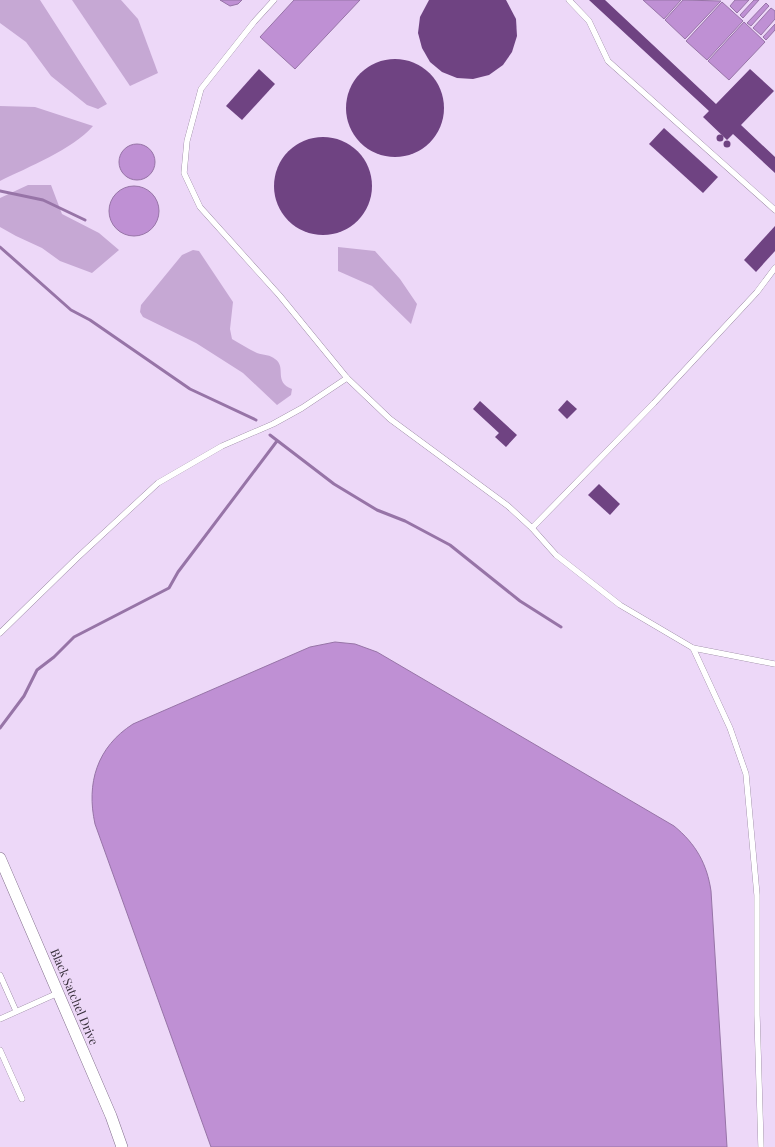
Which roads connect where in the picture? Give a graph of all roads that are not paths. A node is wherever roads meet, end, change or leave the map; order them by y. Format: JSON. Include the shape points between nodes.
{"nodes":[{"id":1,"x":274,"y":0,"type":"edge"},
{"id":2,"x":569,"y":0,"type":"edge"},
{"id":3,"x":775,"y":210,"type":"edge"},
{"id":4,"x":775,"y":268,"type":"edge"},
{"id":5,"x":347,"y":378,"type":"junction"},
{"id":6,"x":532,"y":528,"type":"junction"},
{"id":7,"x":0,"y":633,"type":"edge"},
{"id":8,"x":693,"y":648,"type":"junction"},
{"id":9,"x":775,"y":664,"type":"edge"},
{"id":10,"x":0,"y":858,"type":"edge"},
{"id":11,"x":0,"y":975,"type":"edge"},
{"id":12,"x":58,"y":993,"type":"junction"},
{"id":13,"x":16,"y":1012,"type":"junction"},
{"id":14,"x":0,"y":1019,"type":"edge"},
{"id":15,"x":0,"y":1050,"type":"edge"},
{"id":16,"x":22,"y":1100,"type":"dead end"},
{"id":17,"x":121,"y":1147,"type":"edge"},
{"id":18,"x":760,"y":1147,"type":"edge"}],
"edges":[{"from":1,"to":5,"type":"lane","via":[[201,89],[187,140],[184,173],[200,207],[280,296]]},
{"from":2,"to":3,"type":"lane","via":[[589,21],[608,61]]},
{"from":4,"to":6,"type":"lane","via":[[757,292]]},
{"from":5,"to":6,"type":"lane","via":[[390,419],[508,506]]},
{"from":5,"to":7,"type":"lane","via":[[302,408],[273,424],[222,446],[158,483]]},
{"from":6,"to":8,"type":"lane","via":[[556,555],[620,605]]},
{"from":8,"to":9,"type":"lane"},
{"from":8,"to":18,"type":"lane","via":[[730,728],[746,774],[757,895]]},
{"from":10,"to":12,"type":"street","name":"Black Satchel Drive"},
{"from":11,"to":13,"type":"lane"},
{"from":12,"to":13,"type":"lane"},
{"from":12,"to":17,"type":"street","name":"Black Satchel Drive","via":[[112,1116]]},
{"from":13,"to":14,"type":"lane"},
{"from":15,"to":16,"type":"lane"}]}
